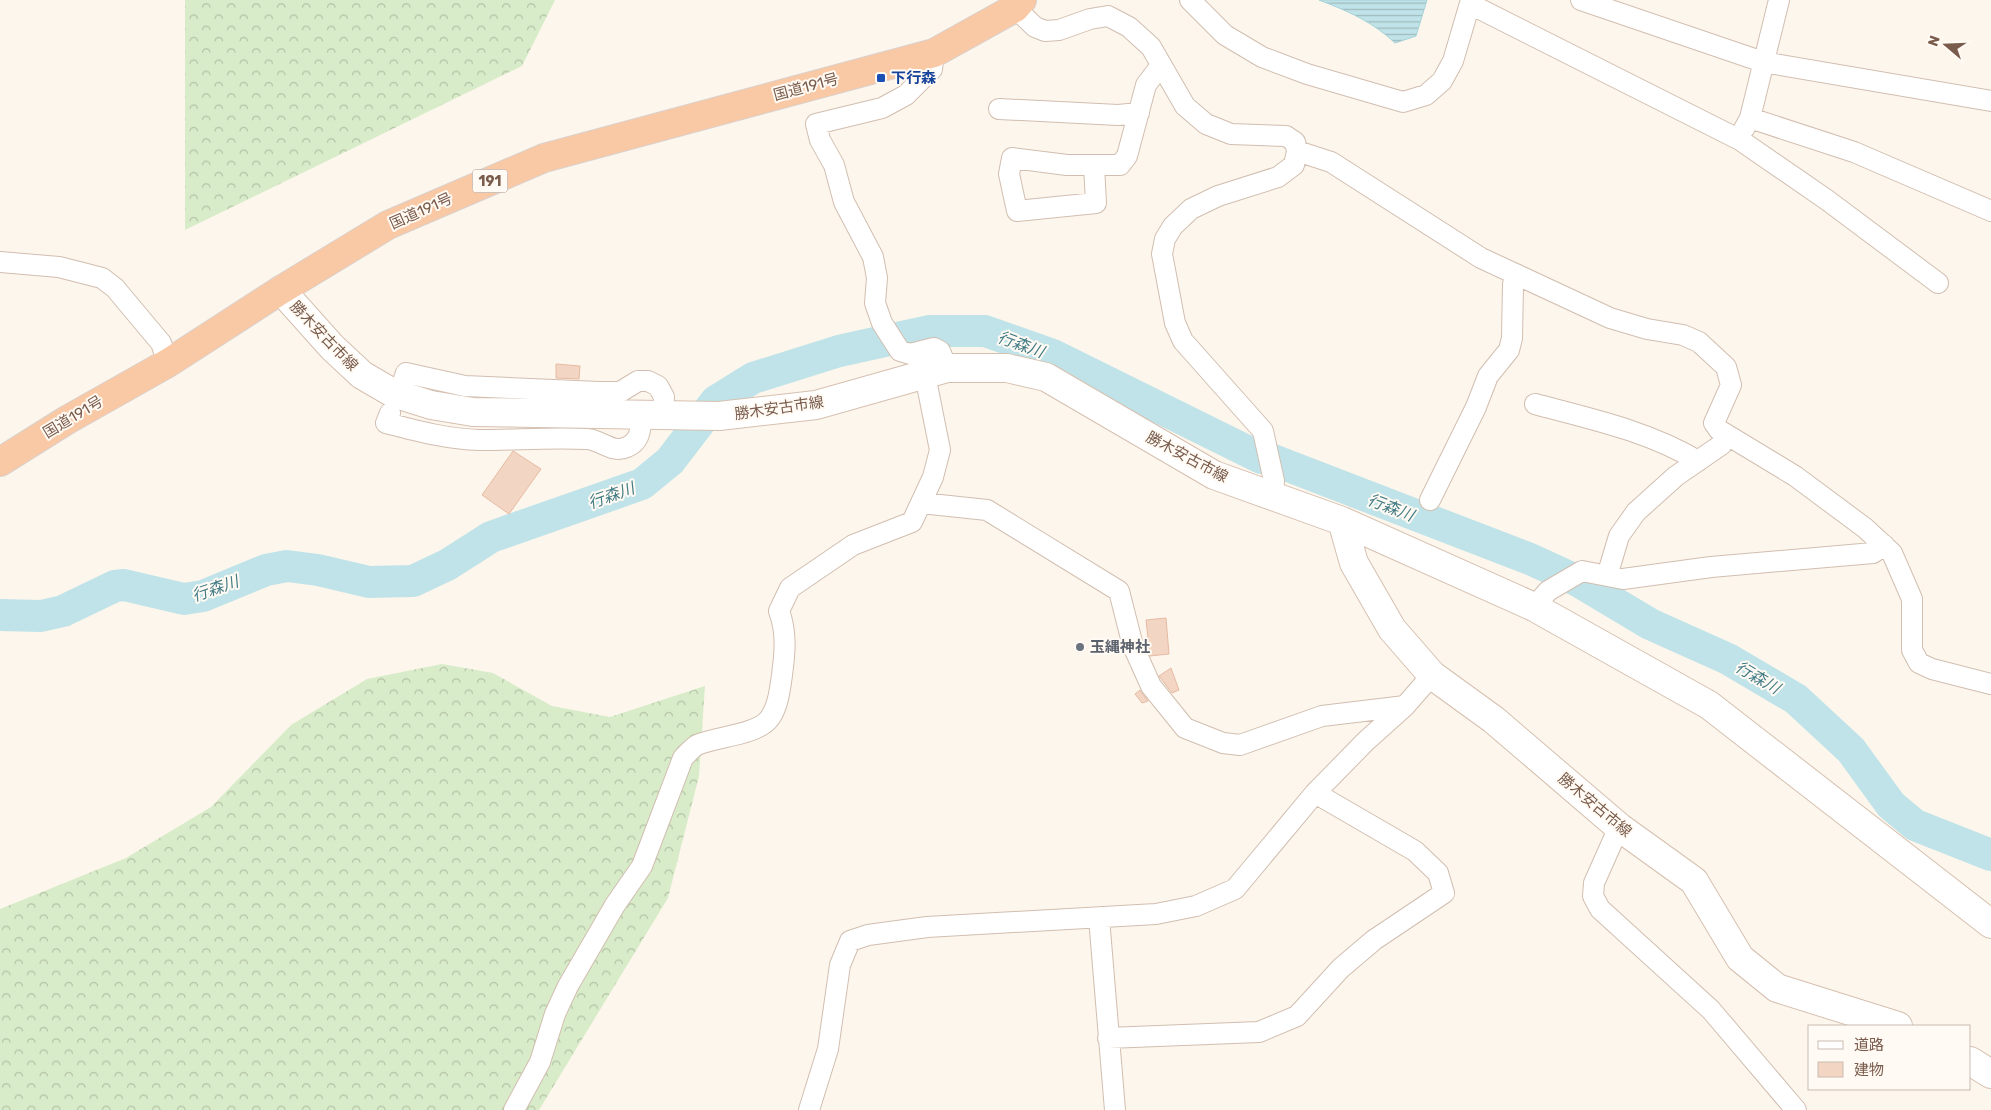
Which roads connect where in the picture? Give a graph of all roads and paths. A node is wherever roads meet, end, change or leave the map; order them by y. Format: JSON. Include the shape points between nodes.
{"nodes":[{"id":1,"x":1190,"y":0,"type":"edge"},
{"id":2,"x":1581,"y":0,"type":"edge"},
{"id":3,"x":1779,"y":0,"type":"edge"},
{"id":4,"x":1471,"y":2,"type":"edge"},
{"id":5,"x":1018,"y":4,"type":"edge"},
{"id":6,"x":1110,"y":8,"type":"edge"},
{"id":7,"x":934,"y":53,"type":"junction"},
{"id":8,"x":1763,"y":62,"type":"junction"},
{"id":9,"x":1161,"y":66,"type":"junction"},
{"id":10,"x":1991,"y":101,"type":"edge"},
{"id":11,"x":999,"y":109,"type":"dead end"},
{"id":12,"x":1139,"y":113,"type":"junction"},
{"id":13,"x":1750,"y":118,"type":"junction"},
{"id":14,"x":1740,"y":140,"type":"junction"},
{"id":15,"x":1298,"y":151,"type":"junction"},
{"id":16,"x":1094,"y":165,"type":"junction"},
{"id":17,"x":1991,"y":211,"type":"edge"},
{"id":18,"x":0,"y":262,"type":"edge"},
{"id":19,"x":1516,"y":274,"type":"junction"},
{"id":20,"x":1938,"y":283,"type":"dead end"},
{"id":21,"x":281,"y":290,"type":"junction"},
{"id":22,"x":168,"y":363,"type":"junction"},
{"id":23,"x":936,"y":371,"type":"junction"},
{"id":24,"x":403,"y":382,"type":"dead end"},
{"id":25,"x":1535,"y":404,"type":"dead end"},
{"id":26,"x":390,"y":413,"type":"dead end"},
{"id":27,"x":658,"y":416,"type":"junction"},
{"id":28,"x":1728,"y":436,"type":"junction"},
{"id":29,"x":1698,"y":461,"type":"junction"},
{"id":30,"x":0,"y":462,"type":"edge"},
{"id":31,"x":1273,"y":496,"type":"junction"},
{"id":32,"x":1430,"y":500,"type":"dead end"},
{"id":33,"x":921,"y":503,"type":"junction"},
{"id":34,"x":1342,"y":521,"type":"junction"},
{"id":35,"x":1884,"y":545,"type":"junction"},
{"id":36,"x":1607,"y":576,"type":"junction"},
{"id":37,"x":1543,"y":598,"type":"junction"},
{"id":38,"x":1432,"y":675,"type":"junction"},
{"id":39,"x":1991,"y":684,"type":"edge"},
{"id":40,"x":1405,"y":706,"type":"junction"},
{"id":41,"x":1315,"y":792,"type":"junction"},
{"id":42,"x":1619,"y":827,"type":"junction"},
{"id":43,"x":1099,"y":918,"type":"junction"},
{"id":44,"x":1991,"y":924,"type":"edge"},
{"id":45,"x":1895,"y":1025,"type":"edge"},
{"id":46,"x":1108,"y":1038,"type":"junction"},
{"id":47,"x":1971,"y":1062,"type":"edge"},
{"id":48,"x":1991,"y":1074,"type":"edge"},
{"id":49,"x":514,"y":1110,"type":"edge"},
{"id":50,"x":809,"y":1110,"type":"edge"},
{"id":51,"x":1114,"y":1110,"type":"edge"},
{"id":52,"x":1796,"y":1110,"type":"edge"}],
"edges":[{"from":1,"to":4,"type":"street","via":[[1225,36],[1262,57],[1307,74],[1403,102],[1426,95],[1442,81],[1453,61]]},
{"from":2,"to":8,"type":"street"},
{"from":3,"to":8,"type":"street"},
{"from":4,"to":14,"type":"street"},
{"from":5,"to":6,"type":"street","via":[[1035,27],[1045,31],[1059,30]]},
{"from":5,"to":7,"type":"highway","name":"国道191号","number":"191"},
{"from":6,"to":9,"type":"street","via":[[1151,47]]},
{"from":7,"to":21,"type":"highway","name":"国道191号","number":"191","via":[[544,158],[388,225]]},
{"from":7,"to":23,"type":"street","via":[[932,69],[906,95],[882,108],[816,124],[820,140],[834,165],[844,202],[872,257],[876,278],[874,303],[882,323],[900,351],[910,354],[934,348],[940,351]]},
{"from":8,"to":10,"type":"street"},
{"from":8,"to":13,"type":"street"},
{"from":9,"to":12,"type":"street","via":[[1146,86]]},
{"from":9,"to":15,"type":"street","via":[[1185,106],[1206,124],[1231,134],[1286,136],[1295,142]]},
{"from":11,"to":12,"type":"street","via":[[1118,115]]},
{"from":12,"to":16,"type":"street","via":[[1127,156],[1120,165]]},
{"from":13,"to":14,"type":"street"},
{"from":13,"to":17,"type":"street","via":[[1854,152]]},
{"from":14,"to":20,"type":"street"},
{"from":15,"to":19,"type":"street","via":[[1331,162],[1481,258]]},
{"from":15,"to":31,"type":"street","via":[[1294,165],[1278,178],[1218,196],[1192,210],[1173,226],[1165,239],[1162,254],[1175,323],[1183,341],[1263,431],[1274,481]]},
{"from":16,"to":16,"type":"street","via":[[1096,203],[1017,211],[1009,174],[1012,158]]},
{"from":18,"to":22,"type":"street","via":[[59,267],[102,278],[115,288],[161,343]]},
{"from":19,"to":28,"type":"street","via":[[1610,318],[1699,342],[1726,367],[1731,385],[1714,423]]},
{"from":19,"to":32,"type":"street","via":[[1509,350],[1488,376]]},
{"from":21,"to":22,"type":"highway","name":"国道191号","number":"191"},
{"from":21,"to":27,"type":"main road","name":"勝木安古市線","via":[[332,348],[362,375],[393,393],[431,405],[473,412]]},
{"from":22,"to":30,"type":"highway","name":"国道191号","number":"191"},
{"from":23,"to":27,"type":"main road","name":"勝木安古市線","via":[[816,406],[719,416]]},
{"from":23,"to":31,"type":"main road","name":"勝木安古市線","via":[[1007,368],[1046,377],[1214,475]]},
{"from":23,"to":33,"type":"street","via":[[940,450],[933,477]]},
{"from":24,"to":27,"type":"street","via":[[406,373],[465,386],[620,392],[638,381],[648,381],[658,386],[664,397]]},
{"from":25,"to":29,"type":"street","via":[[1619,426],[1676,447]]},
{"from":26,"to":27,"type":"street","via":[[386,422],[434,436],[478,440],[590,439],[614,450],[636,443],[640,434]]},
{"from":28,"to":29,"type":"street"},
{"from":28,"to":35,"type":"street","via":[[1794,476],[1866,528]]},
{"from":29,"to":36,"type":"street","via":[[1636,512],[1619,536]]},
{"from":31,"to":34,"type":"main road","name":"勝木安古市線"},
{"from":33,"to":40,"type":"street","via":[[986,510],[1119,591],[1133,646],[1152,686],[1185,728],[1222,743],[1240,745],[1322,716]]},
{"from":33,"to":49,"type":"street","via":[[912,522],[853,545],[790,588],[779,611],[785,631],[785,651],[774,711],[768,721],[759,726],[697,745],[683,758],[642,866],[571,979],[555,1014],[540,1062]]},
{"from":34,"to":37,"type":"main road","name":"勝木安古市線"},
{"from":34,"to":38,"type":"main road","name":"勝木安古市線","via":[[1354,563],[1392,629]]},
{"from":35,"to":36,"type":"street","via":[[1873,553],[1623,579]]},
{"from":35,"to":39,"type":"street","via":[[1892,553],[1912,599],[1912,650],[1919,663]]},
{"from":36,"to":37,"type":"street","via":[[1582,571]]},
{"from":37,"to":44,"type":"main road","name":"勝木安古市線","via":[[1709,705]]},
{"from":38,"to":40,"type":"street"},
{"from":38,"to":42,"type":"main road","name":"勝木安古市線","via":[[1494,720]]},
{"from":40,"to":41,"type":"street"},
{"from":41,"to":43,"type":"street","via":[[1235,889],[1196,906],[1156,914]]},
{"from":41,"to":46,"type":"street","via":[[1415,851],[1438,873],[1444,893],[1374,940],[1341,968],[1297,1016],[1259,1032]]},
{"from":42,"to":45,"type":"main road","name":"勝木安古市線","via":[[1694,881],[1740,958],[1777,988]]},
{"from":42,"to":52,"type":"street","via":[[1594,883],[1592,896],[1600,909],[1711,1010]]},
{"from":43,"to":46,"type":"street"},
{"from":43,"to":50,"type":"street","via":[[927,927],[868,935],[850,942],[840,965],[828,1049]]},
{"from":46,"to":51,"type":"street"},
{"from":47,"to":48,"type":"main road"}]}
